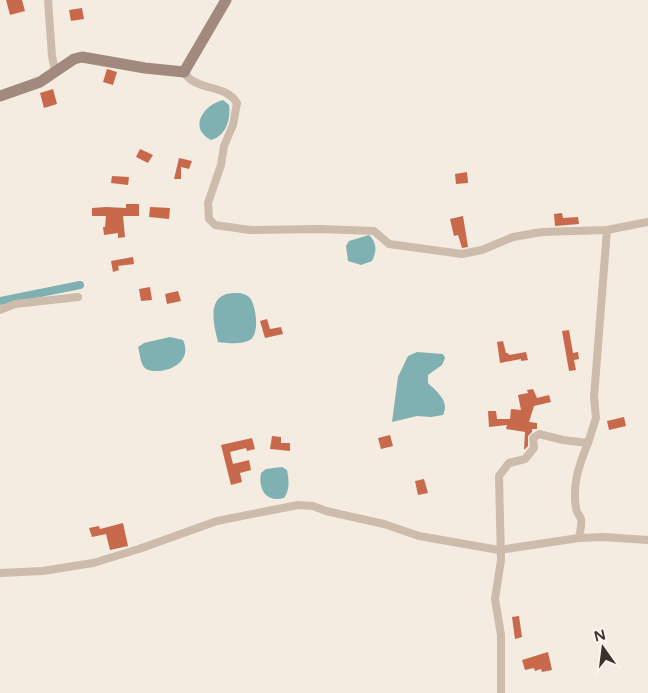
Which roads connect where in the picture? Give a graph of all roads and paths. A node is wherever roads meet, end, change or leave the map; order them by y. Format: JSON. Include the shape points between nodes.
{"nodes":[{"id":1,"x":48,"y":0,"type":"edge"},
{"id":2,"x":226,"y":0,"type":"edge"},
{"id":3,"x":55,"y":72,"type":"junction"},
{"id":4,"x":184,"y":72,"type":"junction"},
{"id":5,"x":0,"y":96,"type":"edge"},
{"id":6,"x":648,"y":222,"type":"edge"},
{"id":7,"x":607,"y":230,"type":"junction"},
{"id":8,"x":78,"y":297,"type":"dead end"},
{"id":9,"x":0,"y":310,"type":"edge"},
{"id":10,"x":588,"y":443,"type":"junction"},
{"id":11,"x":579,"y":538,"type":"junction"},
{"id":12,"x":648,"y":540,"type":"edge"},
{"id":13,"x":499,"y":550,"type":"junction"},
{"id":14,"x":0,"y":573,"type":"edge"},
{"id":15,"x":501,"y":693,"type":"edge"}],
"edges":[{"from":1,"to":3,"type":"street"},
{"from":2,"to":4,"type":"street"},
{"from":3,"to":4,"type":"street","via":[[82,57]]},
{"from":3,"to":5,"type":"street","via":[[40,82]]},
{"from":4,"to":7,"type":"street","via":[[191,81],[222,91],[237,104],[208,203],[209,219],[215,225],[250,230],[374,231],[389,244],[462,254],[522,235]]},
{"from":6,"to":7,"type":"street"},
{"from":7,"to":10,"type":"street","via":[[594,397],[596,418]]},
{"from":8,"to":9,"type":"street","via":[[15,304]]},
{"from":10,"to":11,"type":"street","via":[[575,485],[576,511],[581,521]]},
{"from":10,"to":13,"type":"street","via":[[539,434],[532,438],[534,448],[525,459],[509,463],[499,476]]},
{"from":11,"to":12,"type":"street"},
{"from":11,"to":13,"type":"street"},
{"from":13,"to":14,"type":"street","via":[[419,536],[384,524],[298,505],[217,521],[92,563],[43,571]]},
{"from":13,"to":15,"type":"street","via":[[501,560],[495,599],[501,635]]}]}
